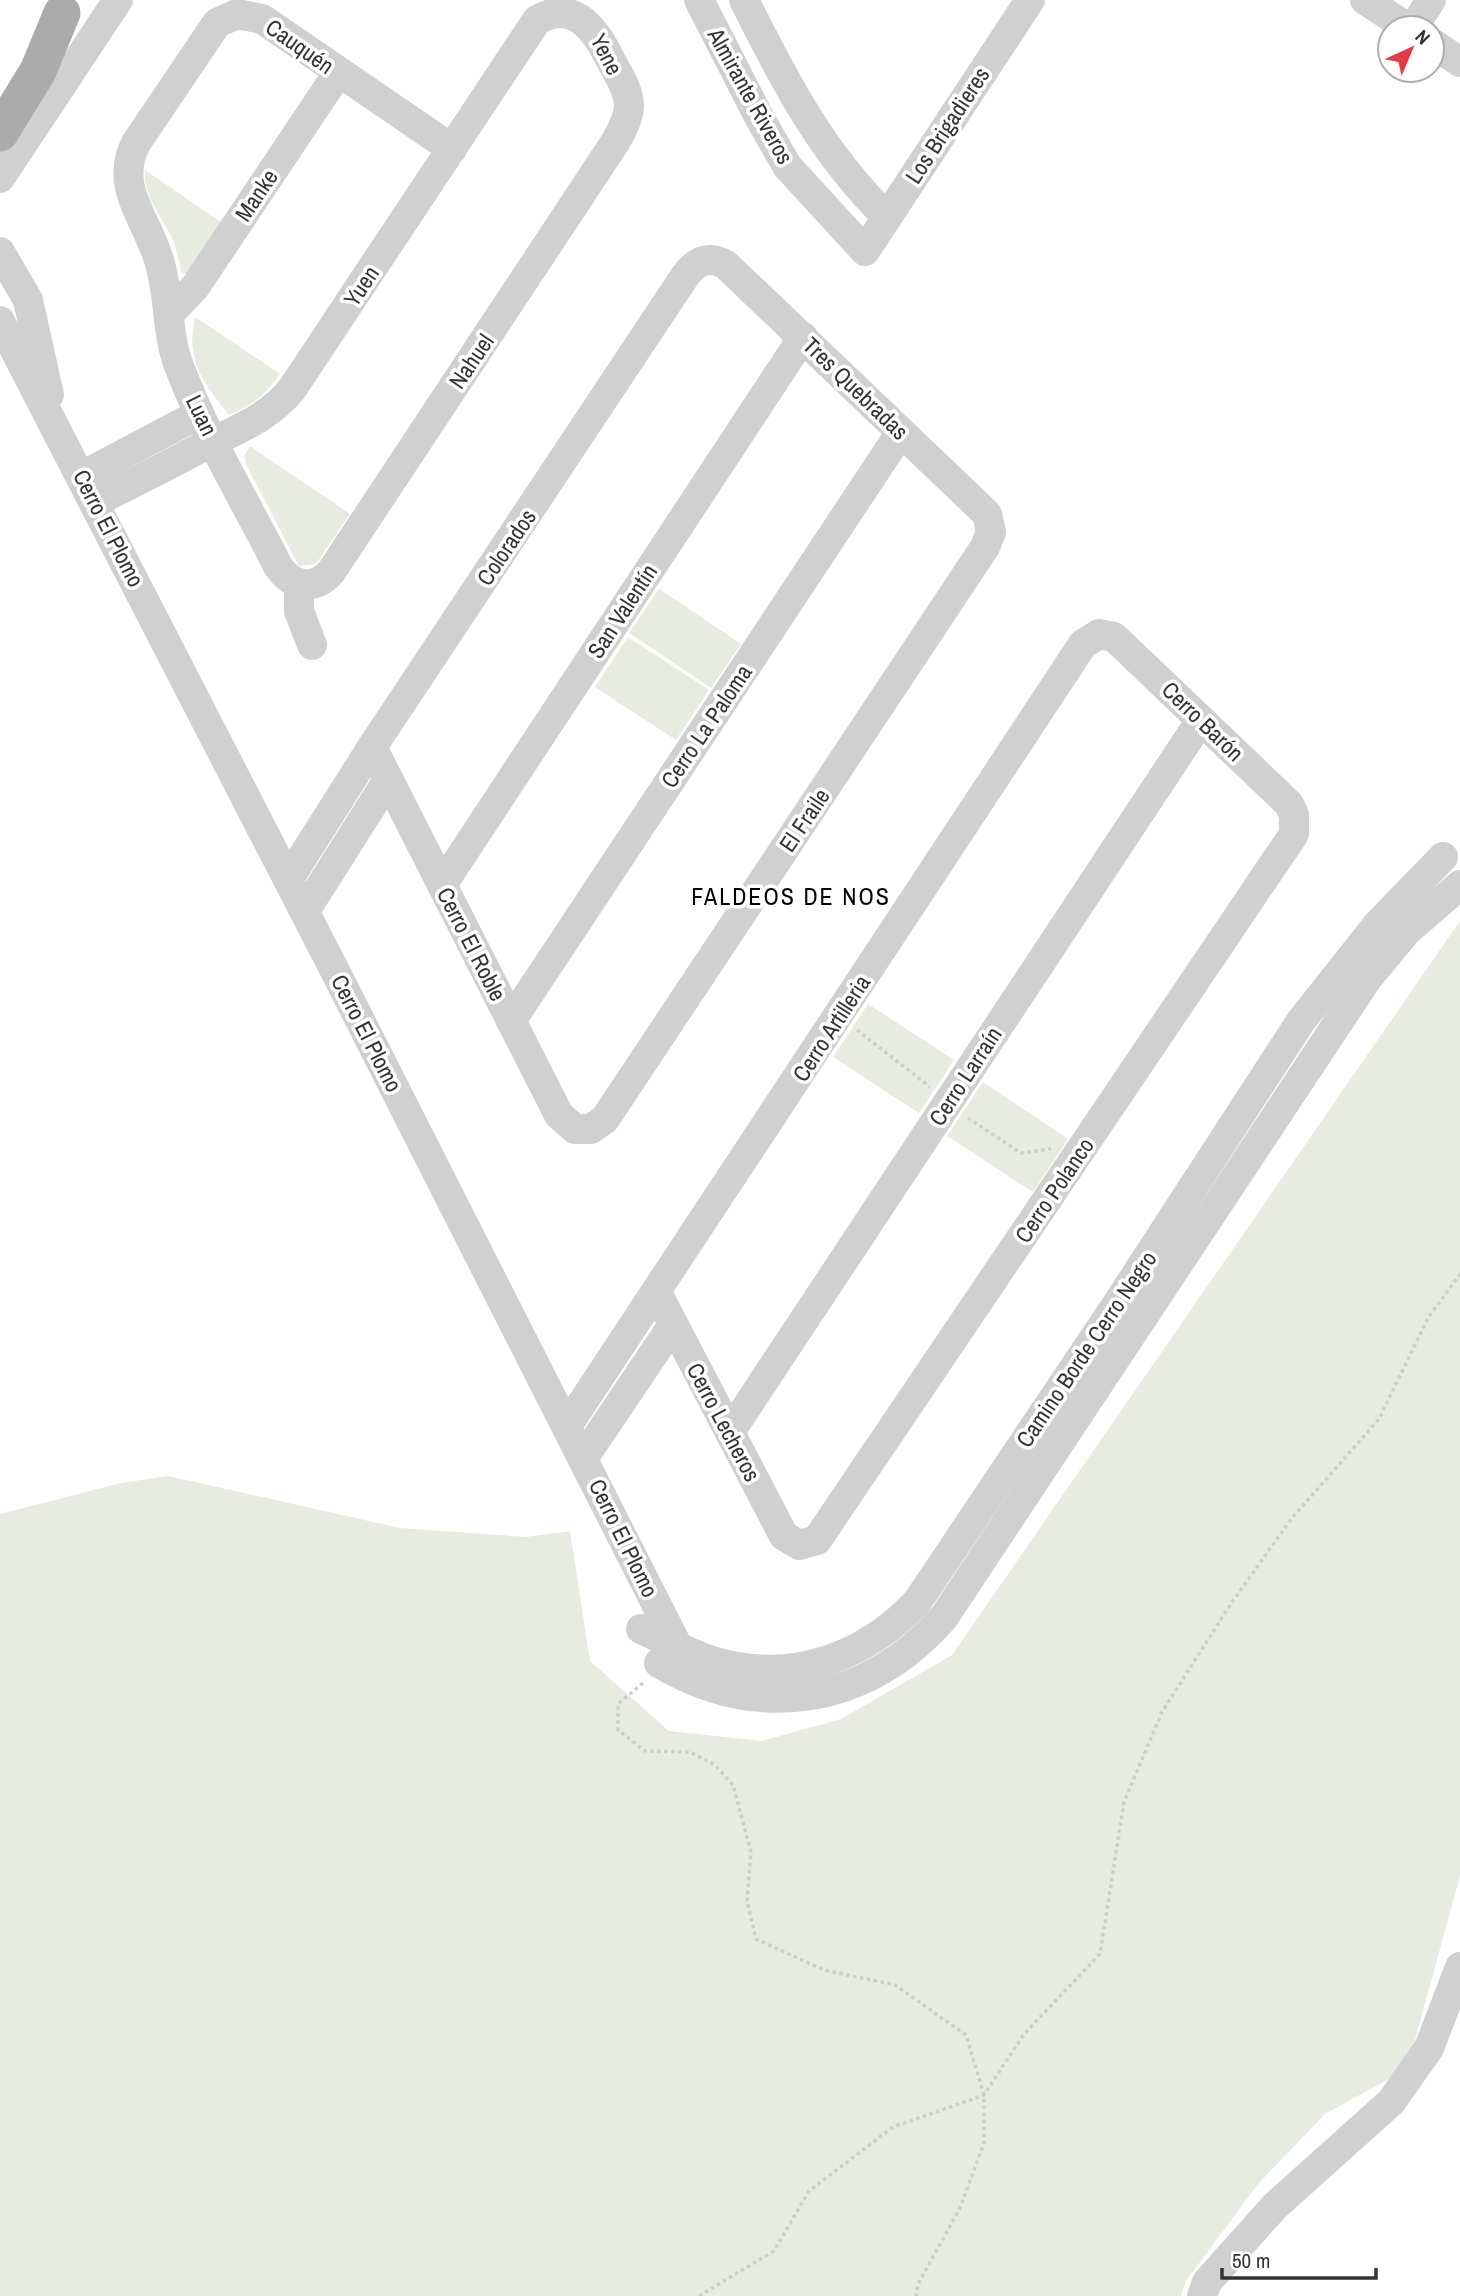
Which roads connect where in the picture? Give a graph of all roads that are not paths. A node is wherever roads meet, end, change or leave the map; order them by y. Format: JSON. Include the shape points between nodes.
{"nodes":[{"id":1,"x":118,"y":0,"type":"edge"},
{"id":2,"x":699,"y":0,"type":"edge"},
{"id":3,"x":744,"y":0,"type":"edge"},
{"id":4,"x":1030,"y":0,"type":"edge"},
{"id":5,"x":1365,"y":0,"type":"edge"},
{"id":6,"x":565,"y":4,"type":"joint"},
{"id":7,"x":67,"y":6,"type":"edge"},
{"id":8,"x":1388,"y":14,"type":"edge"},
{"id":9,"x":338,"y":73,"type":"junction"},
{"id":10,"x":0,"y":100,"type":"edge"},
{"id":11,"x":627,"y":118,"type":"joint"},
{"id":12,"x":0,"y":133,"type":"edge"},
{"id":13,"x":452,"y":149,"type":"junction"},
{"id":14,"x":126,"y":169,"type":"joint"},
{"id":15,"x":0,"y":178,"type":"edge"},
{"id":16,"x":887,"y":217,"type":"junction"},
{"id":17,"x":865,"y":251,"type":"joint"},
{"id":18,"x":0,"y":252,"type":"edge"},
{"id":19,"x":706,"y":260,"type":"joint"},
{"id":20,"x":170,"y":313,"type":"junction"},
{"id":21,"x":0,"y":321,"type":"edge"},
{"id":22,"x":803,"y":337,"type":"junction"},
{"id":23,"x":199,"y":414,"type":"junction"},
{"id":24,"x":55,"y":423,"type":"junction"},
{"id":25,"x":901,"y":432,"type":"junction"},
{"id":26,"x":214,"y":441,"type":"junction"},
{"id":27,"x":89,"y":489,"type":"junction"},
{"id":28,"x":990,"y":532,"type":"joint"},
{"id":29,"x":299,"y":584,"type":"junction"},
{"id":30,"x":1099,"y":634,"type":"joint"},
{"id":31,"x":312,"y":645,"type":"dead end"},
{"id":32,"x":1201,"y":720,"type":"junction"},
{"id":33,"x":372,"y":747,"type":"junction"},
{"id":34,"x":388,"y":780,"type":"junction"},
{"id":35,"x":1295,"y":821,"type":"joint"},
{"id":36,"x":313,"y":841,"type":"junction"},
{"id":37,"x":269,"y":843,"type":"junction"},
{"id":38,"x":288,"y":880,"type":"junction"},
{"id":39,"x":442,"y":885,"type":"junction"},
{"id":40,"x":1457,"y":887,"type":"edge"},
{"id":41,"x":304,"y":911,"type":"junction"},
{"id":42,"x":511,"y":1021,"type":"junction"},
{"id":43,"x":582,"y":1130,"type":"joint"},
{"id":44,"x":657,"y":1293,"type":"junction"},
{"id":45,"x":673,"y":1325,"type":"junction"},
{"id":46,"x":568,"y":1426,"type":"junction"},
{"id":47,"x":730,"y":1432,"type":"junction"},
{"id":48,"x":584,"y":1457,"type":"junction"},
{"id":49,"x":799,"y":1545,"type":"joint"},
{"id":50,"x":641,"y":1629,"type":"dead end"},
{"id":51,"x":671,"y":1661,"type":"junction"},
{"id":52,"x":1460,"y":1967,"type":"edge"},
{"id":53,"x":1202,"y":2296,"type":"edge"}],
"edges":[{"from":1,"to":15,"type":"street"},
{"from":2,"to":17,"type":"street","name":"Almirante Riveros","via":[[787,166]]},
{"from":3,"to":16,"type":"street","name":"Almirante Riveros","via":[[806,118],[841,168]]},
{"from":4,"to":16,"type":"street","name":"Los Brigadieres"},
{"from":5,"to":8,"type":"street"},
{"from":6,"to":11,"type":"street","name":"Yene","via":[[582,10],[591,22],[625,89]]},
{"from":6,"to":13,"type":"street","name":"Yuen","via":[[550,8],[537,20]]},
{"from":7,"to":10,"type":"main road"},
{"from":7,"to":12,"type":"main road","via":[[38,71]]},
{"from":9,"to":13,"type":"street","name":"Cauquén"},
{"from":9,"to":14,"type":"street","name":"Cauquén","via":[[262,19],[248,14],[225,17],[211,30],[136,143]]},
{"from":9,"to":20,"type":"street","name":"Manke","via":[[195,287]]},
{"from":11,"to":29,"type":"street","name":"Nahuel","via":[[331,572],[316,584]]},
{"from":13,"to":26,"type":"street","name":"Yuen","via":[[285,398],[263,416]]},
{"from":14,"to":20,"type":"street","name":"Luan","via":[[127,185],[158,256]]},
{"from":16,"to":17,"type":"street","name":"Los Brigadieres"},
{"from":18,"to":24,"type":"street","name":"Cerro El Plomo","via":[[28,300]]},
{"from":19,"to":22,"type":"street","name":"Tres Quebradas","via":[[726,265]]},
{"from":19,"to":33,"type":"street","name":"Colorados","via":[[685,276]]},
{"from":20,"to":23,"type":"street","name":"Luan","via":[[175,355]]},
{"from":21,"to":24,"type":"street","name":"Cerro El Plomo"},
{"from":22,"to":25,"type":"street","name":"Tres Quebradas"},
{"from":22,"to":39,"type":"street","name":"San Valentín"},
{"from":23,"to":26,"type":"street","name":"Luan"},
{"from":23,"to":27,"type":"street"},
{"from":24,"to":27,"type":"street","name":"Cerro El Plomo"},
{"from":25,"to":28,"type":"street","name":"Tres Quebradas","via":[[981,507]]},
{"from":25,"to":42,"type":"street","name":"Cerro La Paloma"},
{"from":26,"to":27,"type":"street","name":"Yuen"},
{"from":26,"to":29,"type":"street","name":"Luan","via":[[278,566]]},
{"from":27,"to":37,"type":"street","name":"Cerro El Plomo"},
{"from":28,"to":43,"type":"street","name":"El Fraile","via":[[978,558],[605,1119]]},
{"from":29,"to":31,"type":"street","via":[[299,611]]},
{"from":30,"to":32,"type":"street","name":"Cerro Barón","via":[[1120,641]]},
{"from":30,"to":44,"type":"street","name":"Cerro Artilleria","via":[[1083,644]]},
{"from":32,"to":35,"type":"street","name":"Cerro Barón","via":[[1289,804]]},
{"from":32,"to":47,"type":"street","name":"Cerro Larraín"},
{"from":33,"to":34,"type":"street","name":"Cerro El Roble"},
{"from":33,"to":36,"type":"street","name":"Colorados"},
{"from":34,"to":39,"type":"street","name":"Cerro El Roble"},
{"from":34,"to":41,"type":"street"},
{"from":35,"to":49,"type":"street","name":"Cerro Polanco","via":[[1290,839],[822,1535],[811,1544]]},
{"from":36,"to":37,"type":"street"},
{"from":36,"to":38,"type":"street","name":"Colorados"},
{"from":37,"to":38,"type":"street","name":"Cerro El Plomo"},
{"from":38,"to":41,"type":"street","name":"Cerro El Plomo"},
{"from":39,"to":42,"type":"street","name":"Cerro El Roble"},
{"from":40,"to":51,"type":"street","name":"Camino Borde Cerro Negro","via":[[1407,931],[1367,979],[929,1635],[870,1676],[804,1696],[739,1695]]},
{"from":40,"to":51,"type":"street","name":"Camino Borde Cerro Negro","via":[[1438,861],[1360,946],[1301,1021],[1117,1304],[902,1618],[847,1655],[804,1668],[760,1670],[717,1662]]},
{"from":41,"to":46,"type":"street","name":"Cerro El Plomo"},
{"from":42,"to":43,"type":"street","name":"Cerro El Roble","via":[[563,1121]]},
{"from":44,"to":45,"type":"street","name":"Cerro Lecheros"},
{"from":44,"to":46,"type":"street","name":"Cerro Artilleria"},
{"from":45,"to":47,"type":"street","name":"Cerro Lecheros"},
{"from":45,"to":48,"type":"street"},
{"from":46,"to":48,"type":"street","name":"Cerro El Plomo"},
{"from":47,"to":49,"type":"street","name":"Cerro Lecheros","via":[[780,1530]]},
{"from":48,"to":51,"type":"street","name":"Cerro El Plomo"},
{"from":50,"to":51,"type":"street","name":"Camino Borde Cerro Negro"},
{"from":52,"to":53,"type":"street","via":[[1429,2048],[1391,2102],[1275,2206],[1207,2282]]}]}
